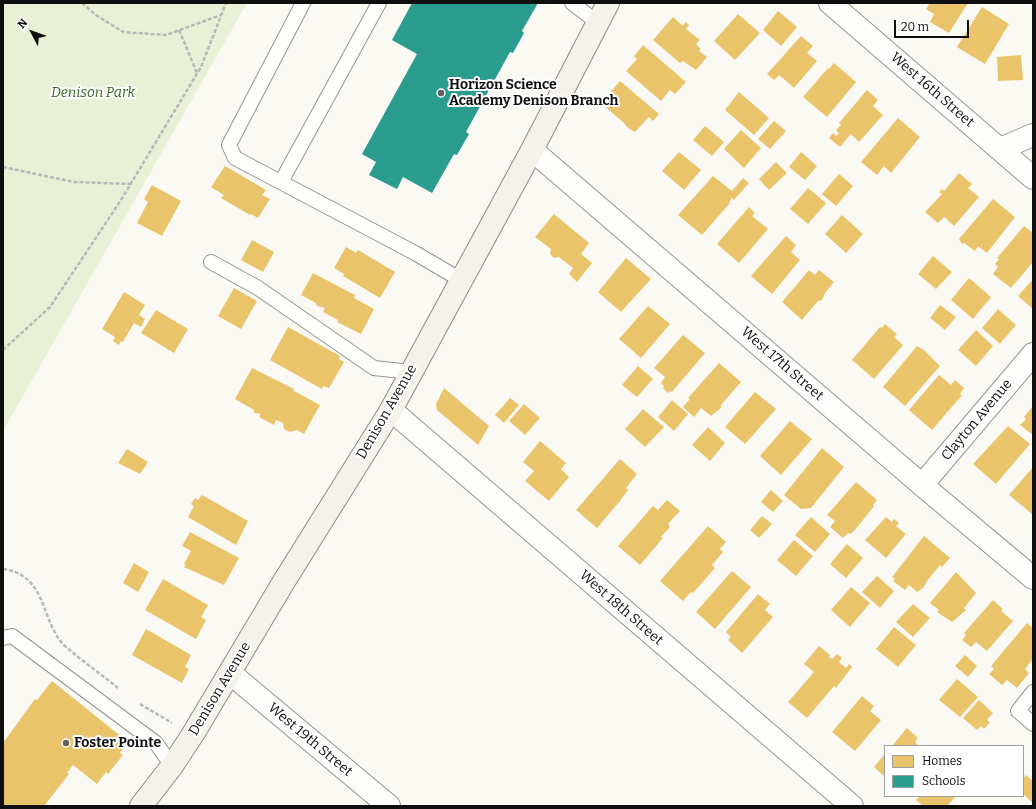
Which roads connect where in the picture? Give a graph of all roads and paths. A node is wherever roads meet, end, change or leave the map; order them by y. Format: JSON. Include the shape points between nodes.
{"nodes":[{"id":1,"x":82,"y":3,"type":"edge"},
{"id":2,"x":226,"y":3,"type":"edge"},
{"id":3,"x":303,"y":3,"type":"edge"},
{"id":4,"x":379,"y":3,"type":"edge"},
{"id":5,"x":572,"y":3,"type":"edge"},
{"id":6,"x":608,"y":3,"type":"edge"},
{"id":7,"x":830,"y":3,"type":"edge"},
{"id":8,"x":222,"y":15,"type":"junction"},
{"id":9,"x":598,"y":23,"type":"junction"},
{"id":10,"x":179,"y":30,"type":"junction"},
{"id":11,"x":198,"y":73,"type":"junction"},
{"id":12,"x":1033,"y":135,"type":"edge"},
{"id":13,"x":1000,"y":149,"type":"junction"},
{"id":14,"x":532,"y":150,"type":"junction"},
{"id":15,"x":3,"y":167,"type":"edge"},
{"id":16,"x":1033,"y":178,"type":"edge"},
{"id":17,"x":281,"y":182,"type":"junction"},
{"id":18,"x":132,"y":184,"type":"junction"},
{"id":19,"x":210,"y":262,"type":"dead end"},
{"id":20,"x":461,"y":280,"type":"junction"},
{"id":21,"x":3,"y":350,"type":"edge"},
{"id":22,"x":1033,"y":354,"type":"edge"},
{"id":23,"x":411,"y":372,"type":"junction"},
{"id":24,"x":390,"y":410,"type":"junction"},
{"id":25,"x":922,"y":485,"type":"junction"},
{"id":26,"x":3,"y":569,"type":"edge"},
{"id":27,"x":1033,"y":578,"type":"edge"},
{"id":28,"x":8,"y":637,"type":"edge"},
{"id":29,"x":230,"y":673,"type":"junction"},
{"id":30,"x":121,"y":690,"type":"dead end"},
{"id":31,"x":1033,"y":692,"type":"edge"},
{"id":32,"x":133,"y":700,"type":"dead end"},
{"id":33,"x":172,"y":723,"type":"dead end"},
{"id":34,"x":1033,"y":724,"type":"edge"},
{"id":35,"x":172,"y":766,"type":"junction"},
{"id":36,"x":141,"y":806,"type":"edge"},
{"id":37,"x":389,"y":806,"type":"edge"},
{"id":38,"x":852,"y":806,"type":"edge"}],
"edges":[{"from":1,"to":10,"type":"path","via":[[123,32],[166,35]]},
{"from":2,"to":8,"type":"path"},
{"from":3,"to":17,"type":"lane","via":[[229,145],[235,158]]},
{"from":4,"to":17,"type":"lane"},
{"from":5,"to":9,"type":"lane"},
{"from":6,"to":9,"type":"main road","name":"Denison Avenue"},
{"from":7,"to":13,"type":"street","name":"West 16th Street"},
{"from":8,"to":10,"type":"path"},
{"from":8,"to":11,"type":"path"},
{"from":9,"to":14,"type":"main road","name":"Denison Avenue"},
{"from":10,"to":11,"type":"path"},
{"from":11,"to":18,"type":"path"},
{"from":12,"to":13,"type":"street"},
{"from":13,"to":16,"type":"street","name":"West 16th Street"},
{"from":14,"to":20,"type":"main road","name":"Denison Avenue"},
{"from":14,"to":25,"type":"street","name":"West 17th Street"},
{"from":15,"to":18,"type":"path","via":[[74,182]]},
{"from":17,"to":20,"type":"lane"},
{"from":18,"to":21,"type":"path","via":[[50,307]]},
{"from":19,"to":23,"type":"lane","via":[[258,288],[374,368]]},
{"from":20,"to":23,"type":"main road","name":"Denison Avenue"},
{"from":22,"to":25,"type":"street","name":"Clayton Avenue"},
{"from":23,"to":24,"type":"main road","name":"Denison Avenue"},
{"from":24,"to":29,"type":"main road","name":"Denison Avenue"},
{"from":24,"to":38,"type":"street","name":"West 18th Street"},
{"from":25,"to":27,"type":"street","name":"West 17th Street"},
{"from":26,"to":30,"type":"path","via":[[28,579],[41,597],[56,634],[65,646]]},
{"from":28,"to":35,"type":"lane","via":[[156,743]]},
{"from":29,"to":35,"type":"main road","name":"Denison Avenue"},
{"from":29,"to":37,"type":"street","name":"West 19th Street"},
{"from":31,"to":34,"type":"lane","via":[[1018,710]]},
{"from":32,"to":33,"type":"path"},
{"from":35,"to":36,"type":"main road","name":"Denison Avenue"}]}
